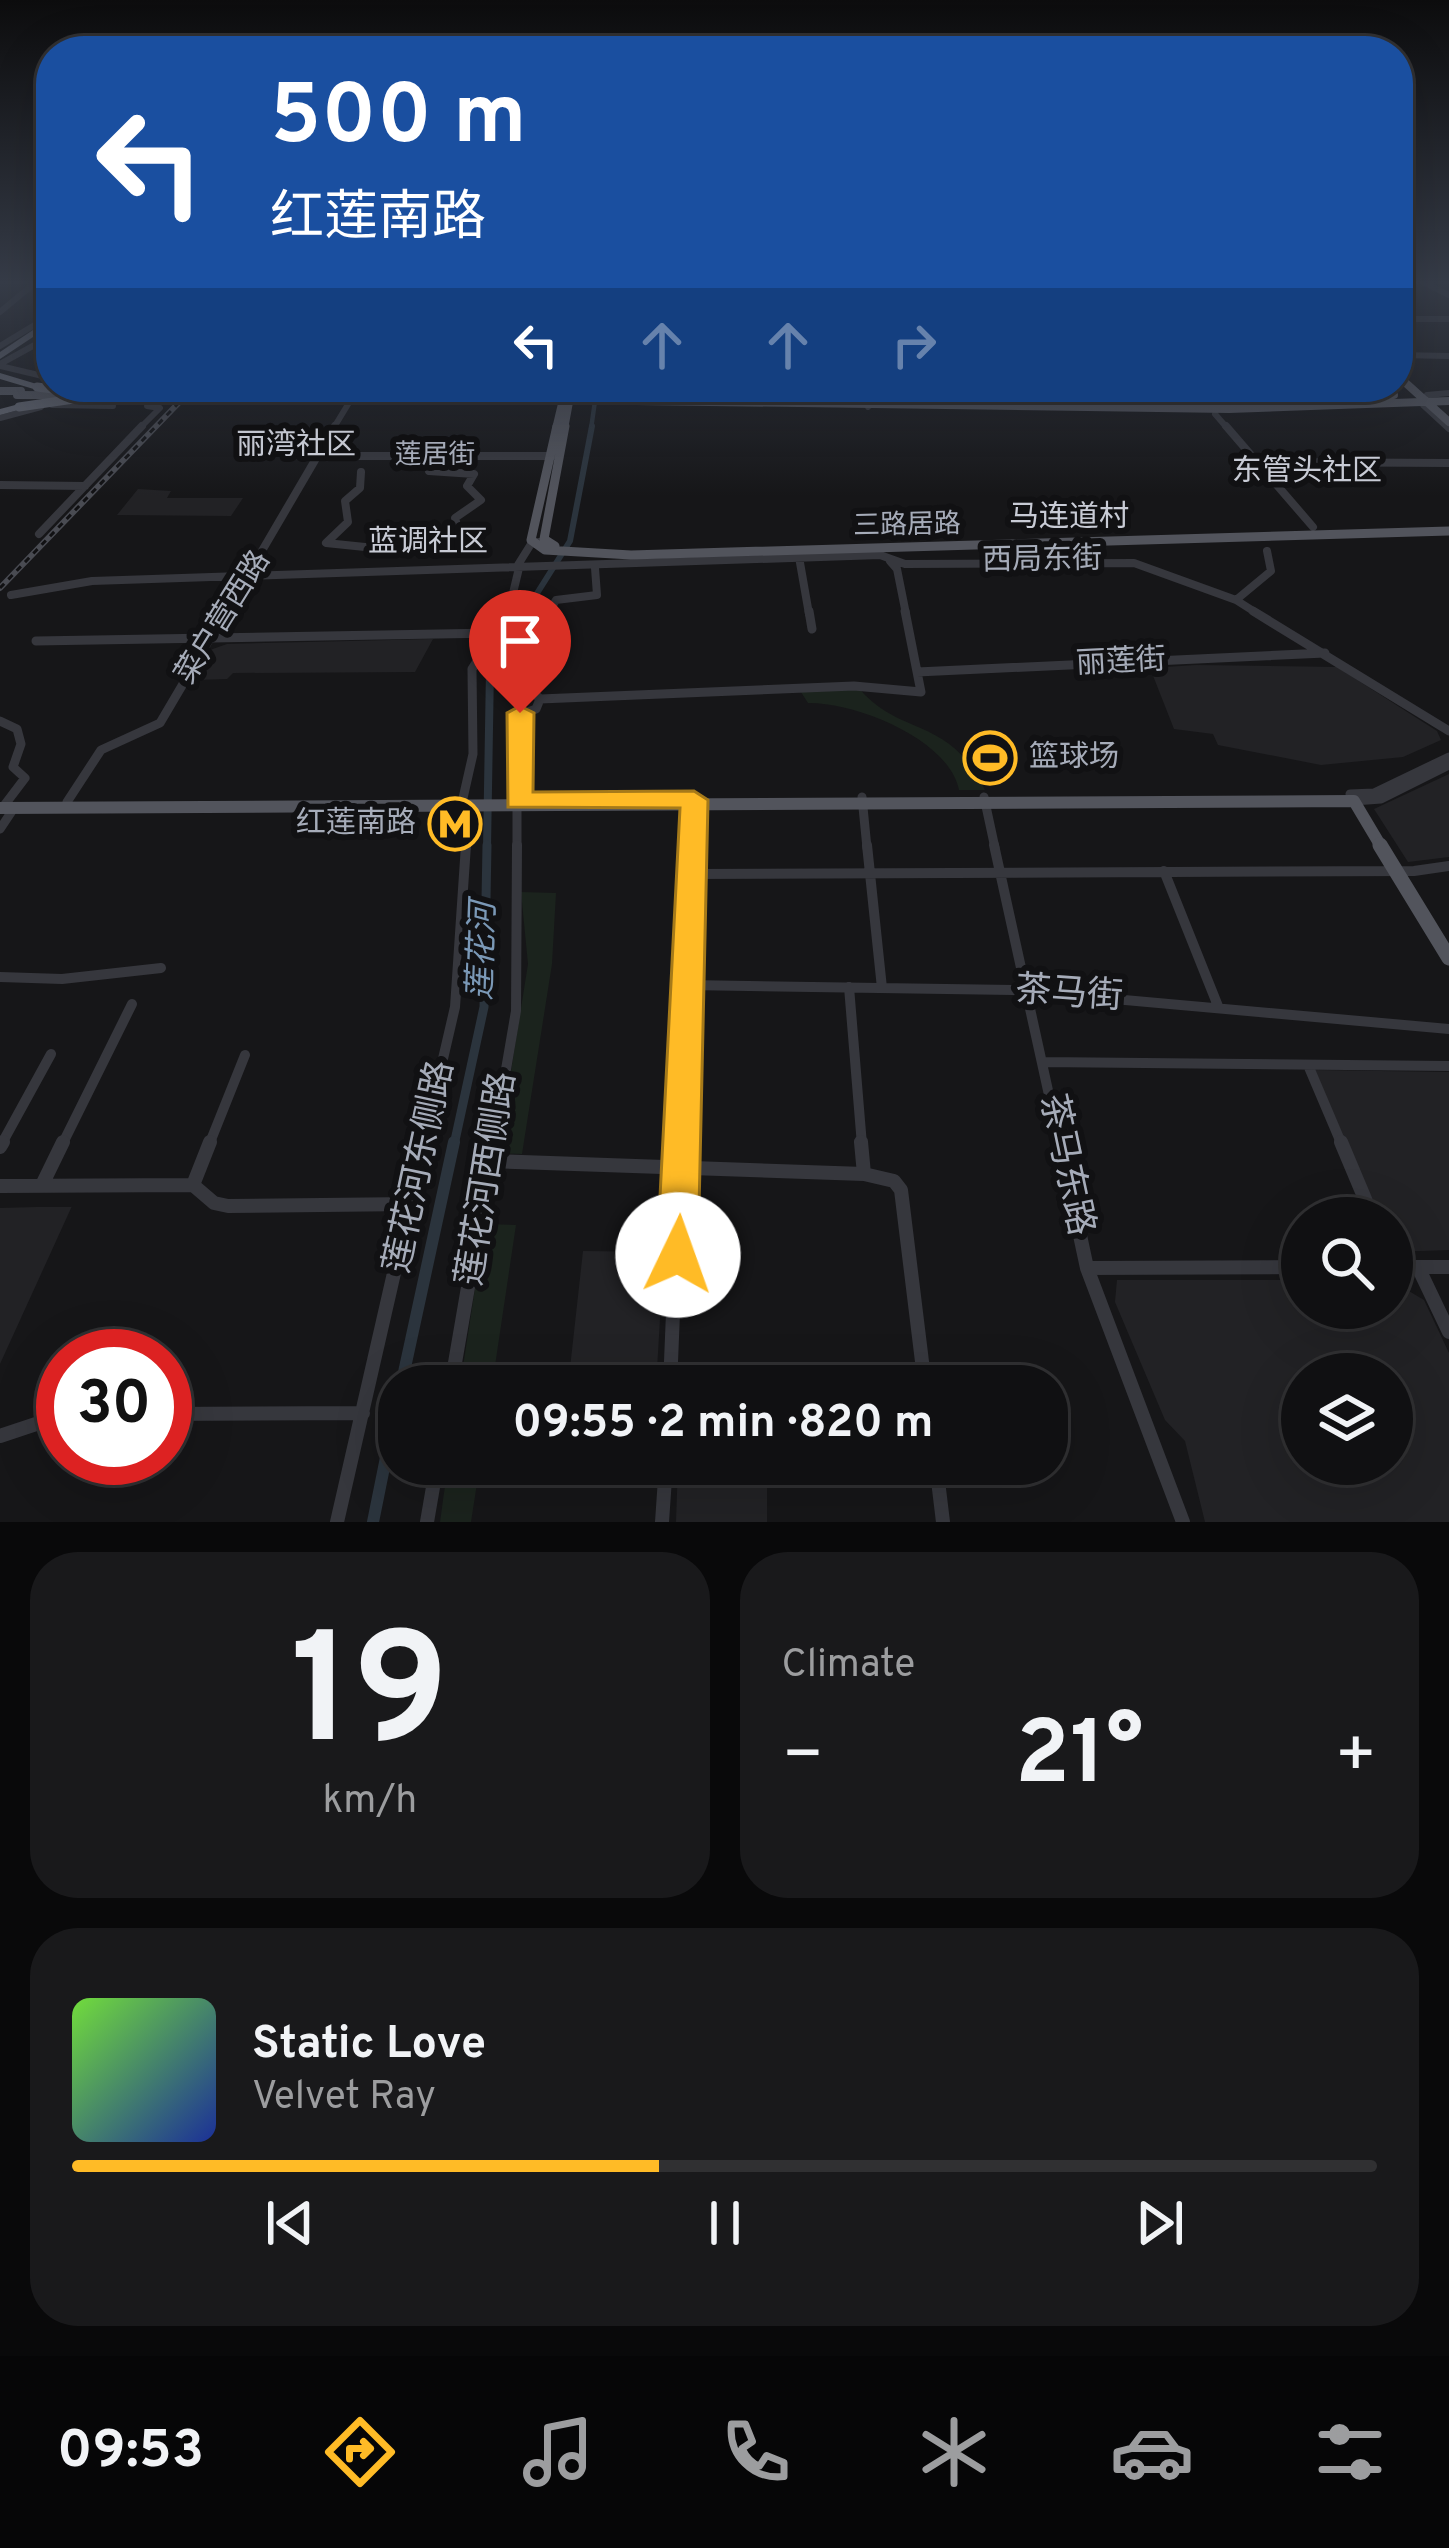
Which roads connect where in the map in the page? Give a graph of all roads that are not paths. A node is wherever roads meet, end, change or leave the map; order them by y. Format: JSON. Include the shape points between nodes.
{"nodes":[{"id":1,"x":24,"y":354,"type":"edge"},
{"id":2,"x":1413,"y":356,"type":"edge"},
{"id":3,"x":1449,"y":356,"type":"edge"},
{"id":4,"x":0,"y":358,"type":"edge"},
{"id":5,"x":14,"y":365,"type":"junction"},
{"id":6,"x":36,"y":373,"type":"edge"},
{"id":7,"x":0,"y":376,"type":"edge"},
{"id":8,"x":36,"y":384,"type":"edge"},
{"id":9,"x":1413,"y":384,"type":"edge"},
{"id":10,"x":0,"y":393,"type":"edge"},
{"id":11,"x":19,"y":393,"type":"junction"},
{"id":12,"x":36,"y":393,"type":"edge"},
{"id":13,"x":36,"y":393,"type":"edge"},
{"id":14,"x":52,"y":402,"type":"edge"},
{"id":15,"x":57,"y":402,"type":"edge"},
{"id":16,"x":57,"y":402,"type":"edge"},
{"id":17,"x":348,"y":402,"type":"edge"},
{"id":18,"x":568,"y":402,"type":"edge"},
{"id":19,"x":569,"y":402,"type":"edge"},
{"id":20,"x":727,"y":402,"type":"edge"},
{"id":21,"x":810,"y":402,"type":"edge"},
{"id":22,"x":1128,"y":402,"type":"edge"},
{"id":23,"x":1226,"y":402,"type":"edge"},
{"id":24,"x":1395,"y":403,"type":"joint"},
{"id":25,"x":864,"y":404,"type":"junction"},
{"id":26,"x":1369,"y":404,"type":"junction"},
{"id":27,"x":52,"y":405,"type":"junction"},
{"id":28,"x":1440,"y":405,"type":"edge"},
{"id":29,"x":1131,"y":406,"type":"junction"},
{"id":30,"x":1215,"y":414,"type":"dead end"},
{"id":31,"x":0,"y":415,"type":"edge"},
{"id":32,"x":319,"y":456,"type":"junction"},
{"id":33,"x":428,"y":456,"type":"junction"},
{"id":34,"x":552,"y":456,"type":"junction"},
{"id":35,"x":1257,"y":462,"type":"junction"},
{"id":36,"x":1449,"y":463,"type":"edge"},
{"id":37,"x":361,"y":472,"type":"dead end"},
{"id":38,"x":0,"y":485,"type":"edge"},
{"id":39,"x":86,"y":486,"type":"junction"},
{"id":40,"x":1313,"y":526,"type":"dead end"},
{"id":41,"x":1449,"y":528,"type":"edge"},
{"id":42,"x":38,"y":534,"type":"dead end"},
{"id":43,"x":1108,"y":542,"type":"junction"},
{"id":44,"x":531,"y":544,"type":"junction"},
{"id":45,"x":550,"y":546,"type":"junction"},
{"id":46,"x":425,"y":549,"type":"junction"},
{"id":47,"x":583,"y":551,"type":"junction"},
{"id":48,"x":1267,"y":551,"type":"dead end"},
{"id":49,"x":799,"y":557,"type":"junction"},
{"id":50,"x":890,"y":561,"type":"junction"},
{"id":51,"x":1123,"y":561,"type":"junction"},
{"id":52,"x":517,"y":568,"type":"junction"},
{"id":53,"x":595,"y":568,"type":"junction"},
{"id":54,"x":417,"y":570,"type":"junction"},
{"id":55,"x":251,"y":574,"type":"junction"},
{"id":56,"x":10,"y":595,"type":"dead end"},
{"id":57,"x":1236,"y":600,"type":"junction"},
{"id":58,"x":812,"y":629,"type":"dead end"},
{"id":59,"x":495,"y":633,"type":"junction"},
{"id":60,"x":209,"y":638,"type":"junction"},
{"id":61,"x":36,"y":641,"type":"dead end"},
{"id":62,"x":1325,"y":653,"type":"junction"},
{"id":63,"x":917,"y":672,"type":"junction"},
{"id":64,"x":540,"y":699,"type":"junction"},
{"id":65,"x":0,"y":721,"type":"edge"},
{"id":66,"x":1449,"y":731,"type":"edge"},
{"id":67,"x":1449,"y":761,"type":"edge"},
{"id":68,"x":1355,"y":798,"type":"junction"},
{"id":69,"x":862,"y":800,"type":"junction"},
{"id":70,"x":984,"y":800,"type":"junction"},
{"id":71,"x":67,"y":802,"type":"junction"},
{"id":72,"x":694,"y":802,"type":"junction"},
{"id":73,"x":514,"y":803,"type":"junction"},
{"id":74,"x":462,"y":804,"type":"junction"},
{"id":75,"x":5,"y":807,"type":"edge"},
{"id":76,"x":0,"y":829,"type":"edge"},
{"id":77,"x":1449,"y":866,"type":"edge"},
{"id":78,"x":1164,"y":871,"type":"junction"},
{"id":79,"x":1402,"y":871,"type":"junction"},
{"id":80,"x":1000,"y":873,"type":"junction"},
{"id":81,"x":693,"y":874,"type":"junction"},
{"id":82,"x":870,"y":874,"type":"junction"},
{"id":83,"x":1449,"y":943,"type":"edge"},
{"id":84,"x":1449,"y":958,"type":"edge"},
{"id":85,"x":161,"y":968,"type":"dead end"},
{"id":86,"x":0,"y":977,"type":"edge"},
{"id":87,"x":688,"y":985,"type":"junction"},
{"id":88,"x":848,"y":987,"type":"junction"},
{"id":89,"x":882,"y":988,"type":"junction"},
{"id":90,"x":1025,"y":991,"type":"junction"},
{"id":91,"x":132,"y":1004,"type":"dead end"},
{"id":92,"x":1218,"y":1006,"type":"junction"},
{"id":93,"x":1449,"y":1029,"type":"edge"},
{"id":94,"x":51,"y":1054,"type":"dead end"},
{"id":95,"x":245,"y":1054,"type":"dead end"},
{"id":96,"x":1042,"y":1062,"type":"junction"},
{"id":97,"x":1308,"y":1065,"type":"junction"},
{"id":98,"x":1449,"y":1066,"type":"edge"},
{"id":99,"x":0,"y":1147,"type":"edge"},
{"id":100,"x":490,"y":1161,"type":"junction"},
{"id":101,"x":683,"y":1168,"type":"junction"},
{"id":102,"x":864,"y":1174,"type":"junction"},
{"id":103,"x":42,"y":1185,"type":"junction"},
{"id":104,"x":193,"y":1185,"type":"junction"},
{"id":105,"x":0,"y":1186,"type":"edge"},
{"id":106,"x":1363,"y":1197,"type":"edge"},
{"id":107,"x":412,"y":1204,"type":"junction"},
{"id":108,"x":1413,"y":1267,"type":"edge"},
{"id":109,"x":1418,"y":1267,"type":"junction"},
{"id":110,"x":1449,"y":1267,"type":"edge"},
{"id":111,"x":1087,"y":1268,"type":"junction"},
{"id":112,"x":1281,"y":1268,"type":"edge"},
{"id":113,"x":1449,"y":1332,"type":"edge"},
{"id":114,"x":456,"y":1365,"type":"edge"},
{"id":115,"x":671,"y":1365,"type":"edge"},
{"id":116,"x":923,"y":1365,"type":"edge"},
{"id":117,"x":363,"y":1413,"type":"junction"},
{"id":118,"x":192,"y":1414,"type":"edge"},
{"id":119,"x":36,"y":1424,"type":"edge"},
{"id":120,"x":0,"y":1436,"type":"edge"},
{"id":121,"x":433,"y":1485,"type":"edge"},
{"id":122,"x":664,"y":1485,"type":"edge"},
{"id":123,"x":939,"y":1485,"type":"edge"},
{"id":124,"x":338,"y":1522,"type":"edge"},
{"id":125,"x":427,"y":1522,"type":"edge"},
{"id":126,"x":662,"y":1522,"type":"edge"},
{"id":127,"x":943,"y":1522,"type":"edge"},
{"id":128,"x":1184,"y":1522,"type":"edge"}],
"edges":[{"from":1,"to":5,"type":"street"},
{"from":2,"to":3,"type":"street"},
{"from":4,"to":5,"type":"street"},
{"from":5,"to":6,"type":"street"},
{"from":7,"to":8,"type":"highway","bridge":true},
{"from":9,"to":28,"type":"main road"},
{"from":10,"to":11,"type":"main road"},
{"from":11,"to":12,"type":"main road","bridge":true},
{"from":11,"to":13,"type":"main road","bridge":true},
{"from":14,"to":31,"type":"highway","bridge":true},
{"from":15,"to":27,"type":"street"},
{"from":16,"to":27,"type":"street"},
{"from":17,"to":32,"type":"street","name":"菜户营西路"},
{"from":18,"to":34,"type":"main road"},
{"from":19,"to":45,"type":"main road"},
{"from":20,"to":25,"type":"main road"},
{"from":21,"to":25,"type":"main road"},
{"from":22,"to":29,"type":"street"},
{"from":23,"to":29,"type":"main road"},
{"from":24,"to":26,"type":"main road"},
{"from":24,"to":28,"type":"main road"},
{"from":25,"to":29,"type":"main road"},
{"from":26,"to":28,"type":"street"},
{"from":26,"to":29,"type":"main road"},
{"from":27,"to":31,"type":"street"},
{"from":27,"to":39,"type":"street","via":[[160,408]]},
{"from":30,"to":35,"type":"street"},
{"from":32,"to":33,"type":"street","name":"莲居街"},
{"from":32,"to":55,"type":"street","name":"菜户营西路"},
{"from":33,"to":34,"type":"street","name":"莲居街"},
{"from":33,"to":46,"type":"street","via":[[429,471],[473,472],[467,486],[481,500],[455,518],[461,540]]},
{"from":34,"to":44,"type":"main road"},
{"from":35,"to":36,"type":"street"},
{"from":35,"to":40,"type":"street"},
{"from":37,"to":46,"type":"street","via":[[360,488],[345,501],[346,526],[326,543]]},
{"from":38,"to":39,"type":"street"},
{"from":39,"to":42,"type":"street"},
{"from":41,"to":43,"type":"main road","name":"三路居路"},
{"from":41,"to":47,"type":"main road","name":"三路居路"},
{"from":43,"to":47,"type":"main road","name":"三路居路"},
{"from":43,"to":51,"type":"street"},
{"from":44,"to":45,"type":"main road"},
{"from":44,"to":52,"type":"street","name":"莲花河东侧路"},
{"from":45,"to":47,"type":"main road"},
{"from":46,"to":54,"type":"street"},
{"from":48,"to":57,"type":"street","via":[[1271,572]]},
{"from":49,"to":50,"type":"street","name":"西局东街"},
{"from":49,"to":53,"type":"street","name":"西局东街","via":[[609,561]]},
{"from":49,"to":58,"type":"street"},
{"from":50,"to":51,"type":"street","name":"西局东街"},
{"from":50,"to":63,"type":"street"},
{"from":51,"to":57,"type":"street","name":"西局东街"},
{"from":52,"to":53,"type":"street","name":"西局东街"},
{"from":52,"to":54,"type":"street"},
{"from":52,"to":59,"type":"street","name":"莲花河东侧路","via":[[508,599],[514,604]]},
{"from":53,"to":64,"type":"street","via":[[597,595],[556,600],[519,662],[518,676]]},
{"from":54,"to":55,"type":"street"},
{"from":55,"to":56,"type":"street","via":[[76,582]]},
{"from":55,"to":60,"type":"street","name":"菜户营西路"},
{"from":57,"to":62,"type":"street","name":"西局东街"},
{"from":59,"to":60,"type":"street"},
{"from":59,"to":74,"type":"street","name":"莲花河东侧路","via":[[472,669],[473,754]]},
{"from":60,"to":61,"type":"street"},
{"from":60,"to":71,"type":"street","name":"菜户营西路","via":[[160,723],[101,750]]},
{"from":62,"to":63,"type":"street","name":"丽莲街"},
{"from":62,"to":66,"type":"street","name":"西局东街"},
{"from":63,"to":64,"type":"street","via":[[921,692],[854,686]]},
{"from":64,"to":73,"type":"street","name":"莲花河西侧路","via":[[536,710],[517,716]]},
{"from":65,"to":75,"type":"street","via":[[17,728],[14,767],[26,778]]},
{"from":67,"to":68,"type":"street","via":[[1381,799]]},
{"from":68,"to":70,"type":"main road"},
{"from":68,"to":79,"type":"main road"},
{"from":69,"to":70,"type":"main road"},
{"from":69,"to":72,"type":"main road"},
{"from":69,"to":82,"type":"street"},
{"from":70,"to":80,"type":"street","name":"茶马东路"},
{"from":71,"to":74,"type":"main road"},
{"from":71,"to":75,"type":"main road"},
{"from":72,"to":73,"type":"main road"},
{"from":72,"to":81,"type":"street"},
{"from":73,"to":74,"type":"main road"},
{"from":73,"to":100,"type":"street","name":"莲花河西侧路","via":[[516,1011]]},
{"from":74,"to":75,"type":"main road"},
{"from":74,"to":107,"type":"street","name":"莲花河东侧路","via":[[460,980]]},
{"from":75,"to":76,"type":"street"},
{"from":77,"to":79,"type":"street"},
{"from":78,"to":79,"type":"street"},
{"from":78,"to":80,"type":"street"},
{"from":78,"to":92,"type":"street"},
{"from":79,"to":83,"type":"main road"},
{"from":79,"to":84,"type":"main road"},
{"from":80,"to":82,"type":"street"},
{"from":80,"to":90,"type":"street","name":"茶马东路"},
{"from":81,"to":82,"type":"street"},
{"from":81,"to":87,"type":"street"},
{"from":82,"to":89,"type":"street"},
{"from":85,"to":86,"type":"street"},
{"from":87,"to":88,"type":"street","name":"茶马街"},
{"from":87,"to":101,"type":"street"},
{"from":88,"to":89,"type":"street","name":"茶马街"},
{"from":88,"to":102,"type":"street"},
{"from":89,"to":90,"type":"street","name":"茶马街"},
{"from":90,"to":92,"type":"street","name":"茶马街"},
{"from":90,"to":96,"type":"street","name":"茶马东路"},
{"from":91,"to":103,"type":"street"},
{"from":92,"to":93,"type":"street","name":"茶马街"},
{"from":94,"to":99,"type":"street"},
{"from":95,"to":104,"type":"street"},
{"from":96,"to":97,"type":"street"},
{"from":96,"to":111,"type":"street","name":"茶马东路"},
{"from":97,"to":98,"type":"street"},
{"from":97,"to":106,"type":"street"},
{"from":100,"to":101,"type":"street"},
{"from":100,"to":114,"type":"street","name":"莲花河西侧路"},
{"from":101,"to":102,"type":"street"},
{"from":101,"to":115,"type":"street"},
{"from":102,"to":116,"type":"street","via":[[901,1190]]},
{"from":103,"to":104,"type":"street"},
{"from":103,"to":105,"type":"street"},
{"from":104,"to":107,"type":"street","via":[[222,1206]]},
{"from":107,"to":117,"type":"street","name":"莲花河东侧路"},
{"from":108,"to":109,"type":"street"},
{"from":109,"to":110,"type":"street"},
{"from":109,"to":113,"type":"street"},
{"from":111,"to":112,"type":"street"},
{"from":111,"to":128,"type":"street","name":"茶马东路"},
{"from":117,"to":118,"type":"street"},
{"from":117,"to":124,"type":"street","name":"莲花河东侧路"},
{"from":119,"to":120,"type":"street"},
{"from":121,"to":125,"type":"street"},
{"from":122,"to":126,"type":"street"},
{"from":123,"to":127,"type":"street"}]}
